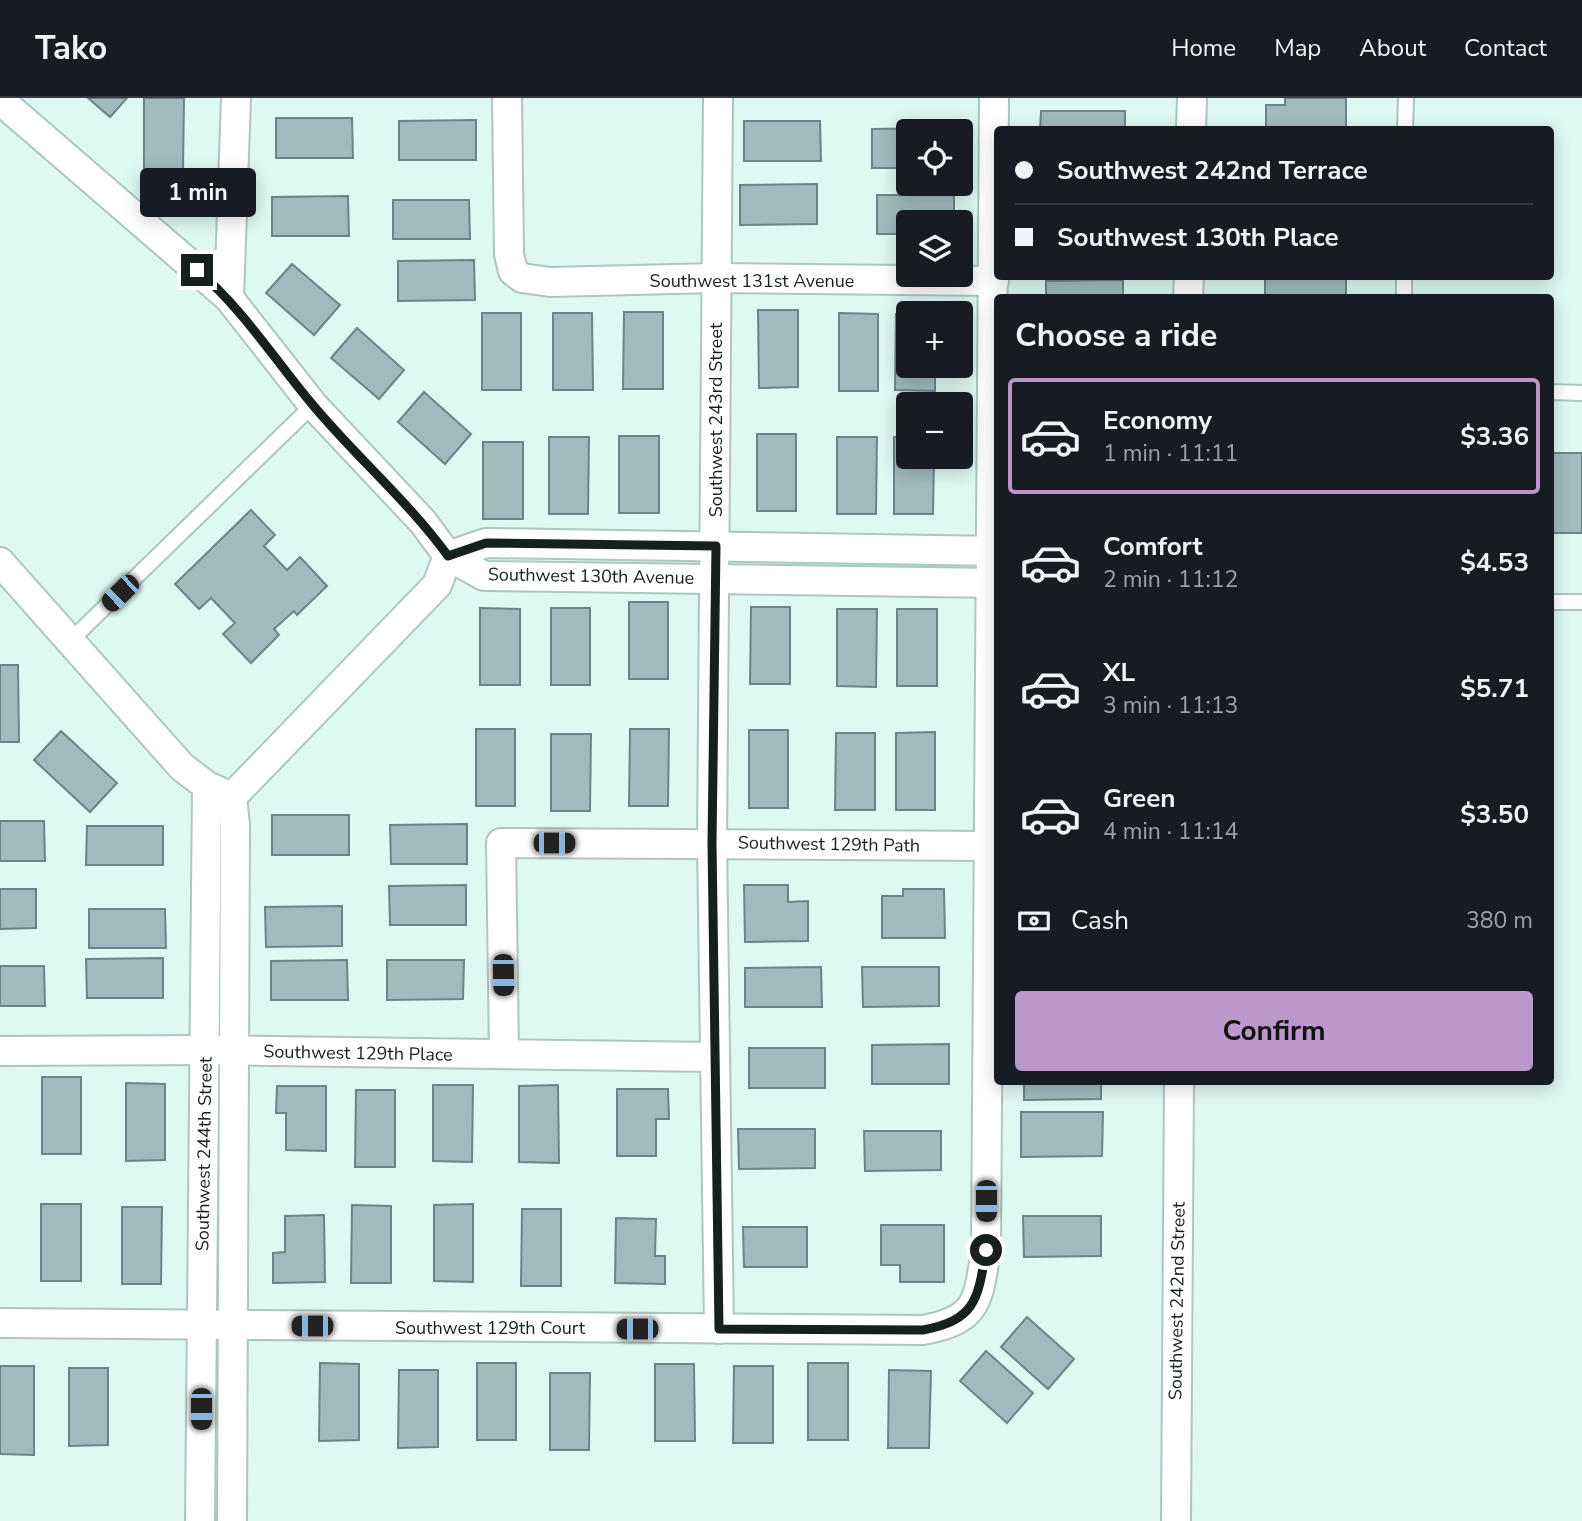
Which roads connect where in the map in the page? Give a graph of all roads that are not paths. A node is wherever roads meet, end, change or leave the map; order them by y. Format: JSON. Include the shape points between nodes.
{"nodes":[{"id":1,"x":236,"y":98,"type":"edge"},
{"id":2,"x":507,"y":98,"type":"edge"},
{"id":3,"x":718,"y":98,"type":"edge"},
{"id":4,"x":994,"y":98,"type":"edge"},
{"id":5,"x":1192,"y":98,"type":"edge"},
{"id":6,"x":1406,"y":98,"type":"edge"},
{"id":7,"x":0,"y":100,"type":"edge"},
{"id":8,"x":1191,"y":126,"type":"edge"},
{"id":9,"x":1405,"y":126,"type":"edge"},
{"id":10,"x":716,"y":278,"type":"junction"},
{"id":11,"x":994,"y":281,"type":"junction"},
{"id":12,"x":229,"y":298,"type":"junction"},
{"id":13,"x":1554,"y":392,"type":"edge"},
{"id":14,"x":1582,"y":393,"type":"edge"},
{"id":15,"x":313,"y":405,"type":"junction"},
{"id":16,"x":716,"y":546,"type":"junction"},
{"id":17,"x":993,"y":551,"type":"edge"},
{"id":18,"x":448,"y":556,"type":"junction"},
{"id":19,"x":0,"y":562,"type":"edge"},
{"id":20,"x":715,"y":578,"type":"junction"},
{"id":21,"x":993,"y":583,"type":"edge"},
{"id":22,"x":1554,"y":602,"type":"edge"},
{"id":23,"x":1582,"y":602,"type":"edge"},
{"id":24,"x":71,"y":640,"type":"junction"},
{"id":25,"x":219,"y":791,"type":"junction"},
{"id":26,"x":712,"y":843,"type":"junction"},
{"id":27,"x":989,"y":846,"type":"junction"},
{"id":28,"x":219,"y":1050,"type":"junction"},
{"id":29,"x":0,"y":1051,"type":"edge"},
{"id":30,"x":504,"y":1054,"type":"junction"},
{"id":31,"x":715,"y":1057,"type":"junction"},
{"id":32,"x":1179,"y":1085,"type":"edge"},
{"id":33,"x":0,"y":1323,"type":"edge"},
{"id":34,"x":201,"y":1326,"type":"junction"},
{"id":35,"x":230,"y":1326,"type":"junction"},
{"id":36,"x":719,"y":1329,"type":"junction"},
{"id":37,"x":200,"y":1521,"type":"edge"},
{"id":38,"x":232,"y":1521,"type":"edge"},
{"id":39,"x":1177,"y":1521,"type":"edge"}],
"edges":[{"from":1,"to":12,"type":"street"},
{"from":2,"to":10,"type":"street","name":"Southwest 131st Avenue","via":[[508,238],[513,271],[523,278],[551,282]]},
{"from":3,"to":10,"type":"street","name":"Southwest 243rd Street"},
{"from":4,"to":11,"type":"street"},
{"from":5,"to":8,"type":"street"},
{"from":6,"to":9,"type":"lane"},
{"from":7,"to":12,"type":"street"},
{"from":10,"to":11,"type":"street","name":"Southwest 131st Avenue"},
{"from":10,"to":16,"type":"street","name":"Southwest 243rd Street"},
{"from":11,"to":17,"type":"street"},
{"from":12,"to":15,"type":"street"},
{"from":13,"to":14,"type":"lane"},
{"from":15,"to":18,"type":"street","via":[[423,522]]},
{"from":15,"to":24,"type":"lane"},
{"from":16,"to":17,"type":"street","name":"Southwest 130th Avenue"},
{"from":16,"to":18,"type":"street","name":"Southwest 130th Avenue","via":[[486,543]]},
{"from":16,"to":20,"type":"street","name":"Southwest 243rd Street"},
{"from":17,"to":21,"type":"street"},
{"from":18,"to":20,"type":"street","name":"Southwest 130th Avenue","via":[[484,576]]},
{"from":18,"to":25,"type":"street","via":[[437,585]]},
{"from":19,"to":24,"type":"street"},
{"from":20,"to":21,"type":"street","name":"Southwest 130th Avenue"},
{"from":20,"to":26,"type":"street","name":"Southwest 243rd Street"},
{"from":21,"to":27,"type":"street"},
{"from":22,"to":23,"type":"lane"},
{"from":24,"to":25,"type":"street","via":[[182,766]]},
{"from":25,"to":28,"type":"street","name":"Southwest 244th Street","via":[[235,825]]},
{"from":26,"to":27,"type":"street","name":"Southwest 129th Path"},
{"from":26,"to":30,"type":"street","name":"Southwest 129th Path","via":[[501,844]]},
{"from":26,"to":31,"type":"street","name":"Southwest 243rd Street"},
{"from":27,"to":36,"type":"street","name":"Southwest 129th Court","via":[[986,1250],[973,1306],[961,1318],[923,1330]]},
{"from":28,"to":29,"type":"street","name":"Southwest 129th Place"},
{"from":28,"to":30,"type":"street","name":"Southwest 129th Place"},
{"from":28,"to":34,"type":"street","name":"Southwest 244th Street"},
{"from":28,"to":35,"type":"street","name":"Southwest 244th Street"},
{"from":30,"to":31,"type":"street","name":"Southwest 129th Place"},
{"from":31,"to":36,"type":"street","name":"Southwest 243rd Street"},
{"from":32,"to":39,"type":"street","name":"Southwest 242nd Street"},
{"from":33,"to":34,"type":"street","name":"Southwest 129th Court"},
{"from":34,"to":35,"type":"street","name":"Southwest 129th Court"},
{"from":34,"to":37,"type":"street","name":"Southwest 244th Street"},
{"from":35,"to":36,"type":"street","name":"Southwest 129th Court"},
{"from":35,"to":38,"type":"street","name":"Southwest 244th Street"}]}
